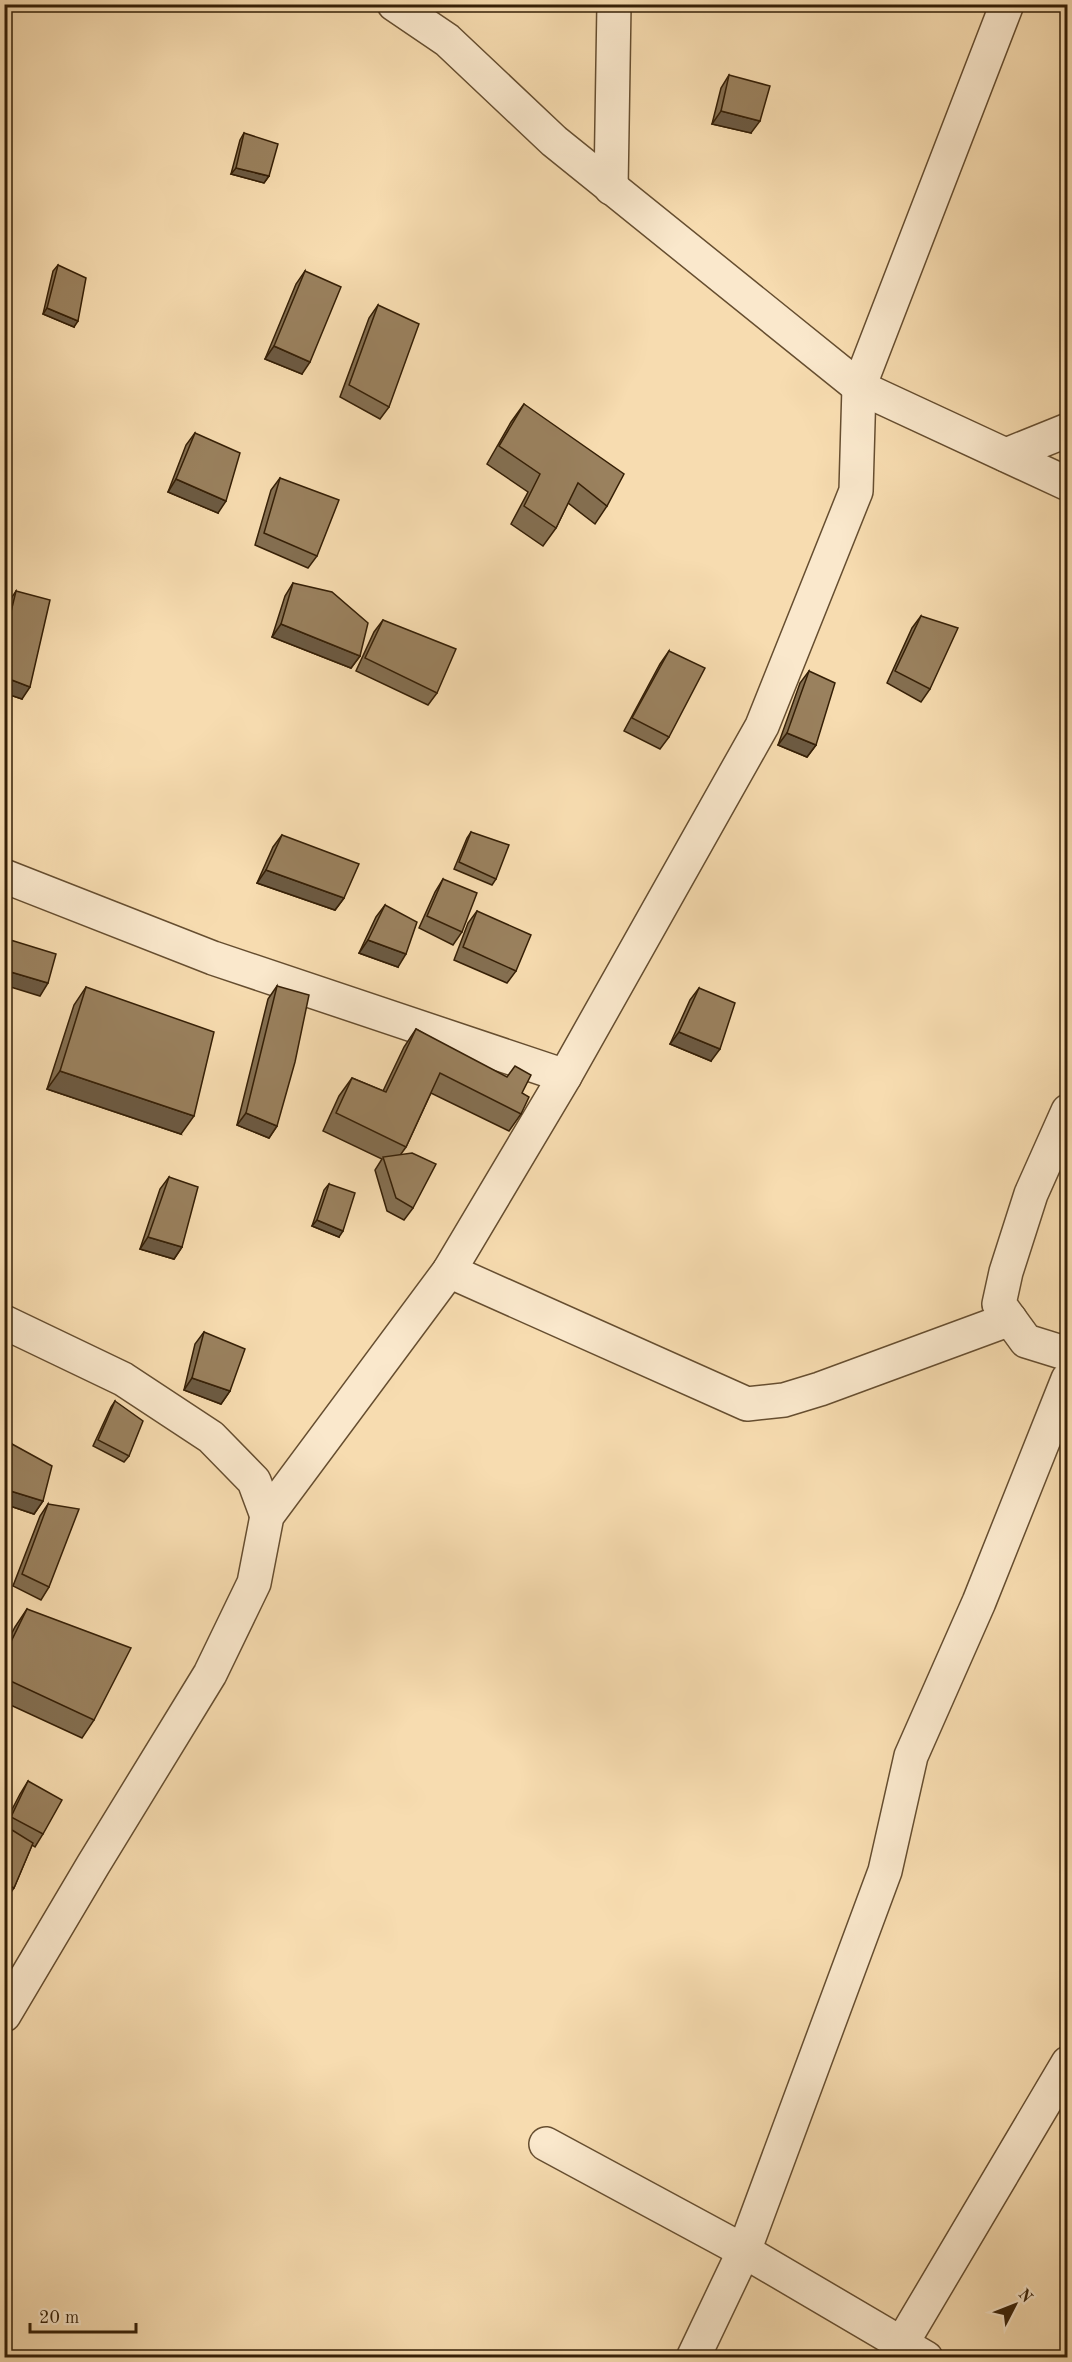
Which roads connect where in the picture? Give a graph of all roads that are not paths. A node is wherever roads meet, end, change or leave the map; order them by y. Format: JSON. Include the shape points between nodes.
{"nodes":[{"id":1,"x":394,"y":4,"type":"edge"},
{"id":2,"x":614,"y":4,"type":"edge"},
{"id":3,"x":1007,"y":4,"type":"edge"},
{"id":4,"x":611,"y":188,"type":"junction"},
{"id":5,"x":859,"y":387,"type":"junction"},
{"id":6,"x":1068,"y":430,"type":"edge"},
{"id":7,"x":1006,"y":455,"type":"junction"},
{"id":8,"x":1068,"y":484,"type":"edge"},
{"id":9,"x":4,"y":876,"type":"edge"},
{"id":10,"x":565,"y":1076,"type":"junction"},
{"id":11,"x":1068,"y":1111,"type":"edge"},
{"id":12,"x":449,"y":1271,"type":"junction"},
{"id":13,"x":1010,"y":1319,"type":"junction"},
{"id":14,"x":4,"y":1322,"type":"edge"},
{"id":15,"x":1068,"y":1354,"type":"edge"},
{"id":16,"x":1068,"y":1379,"type":"edge"},
{"id":17,"x":267,"y":1516,"type":"junction"},
{"id":18,"x":4,"y":2015,"type":"edge"},
{"id":19,"x":1067,"y":2066,"type":"edge"},
{"id":20,"x":546,"y":2144,"type":"dead end"},
{"id":21,"x":744,"y":2251,"type":"junction"},
{"id":22,"x":914,"y":2350,"type":"edge"},
{"id":23,"x":693,"y":2358,"type":"edge"}],
"edges":[{"from":1,"to":4,"type":"street","via":[[447,39],[554,141]]},
{"from":2,"to":4,"type":"street"},
{"from":3,"to":5,"type":"street"},
{"from":4,"to":5,"type":"street"},
{"from":5,"to":7,"type":"street"},
{"from":5,"to":10,"type":"street","via":[[856,490],[762,726]]},
{"from":6,"to":7,"type":"street"},
{"from":7,"to":8,"type":"street"},
{"from":9,"to":10,"type":"street","via":[[213,958]]},
{"from":10,"to":12,"type":"street"},
{"from":11,"to":13,"type":"street","via":[[1031,1194],[1006,1272],[999,1304]]},
{"from":12,"to":13,"type":"street","via":[[747,1404],[811,1392]]},
{"from":12,"to":17,"type":"street"},
{"from":13,"to":15,"type":"street","via":[[1026,1341]]},
{"from":14,"to":17,"type":"street","via":[[123,1380],[211,1437],[254,1481]]},
{"from":16,"to":21,"type":"street","via":[[979,1602],[911,1756],[885,1871]]},
{"from":17,"to":18,"type":"street","via":[[254,1583],[210,1674]]},
{"from":19,"to":22,"type":"street"},
{"from":20,"to":21,"type":"street"},
{"from":21,"to":22,"type":"street"},
{"from":21,"to":23,"type":"street"}]}
